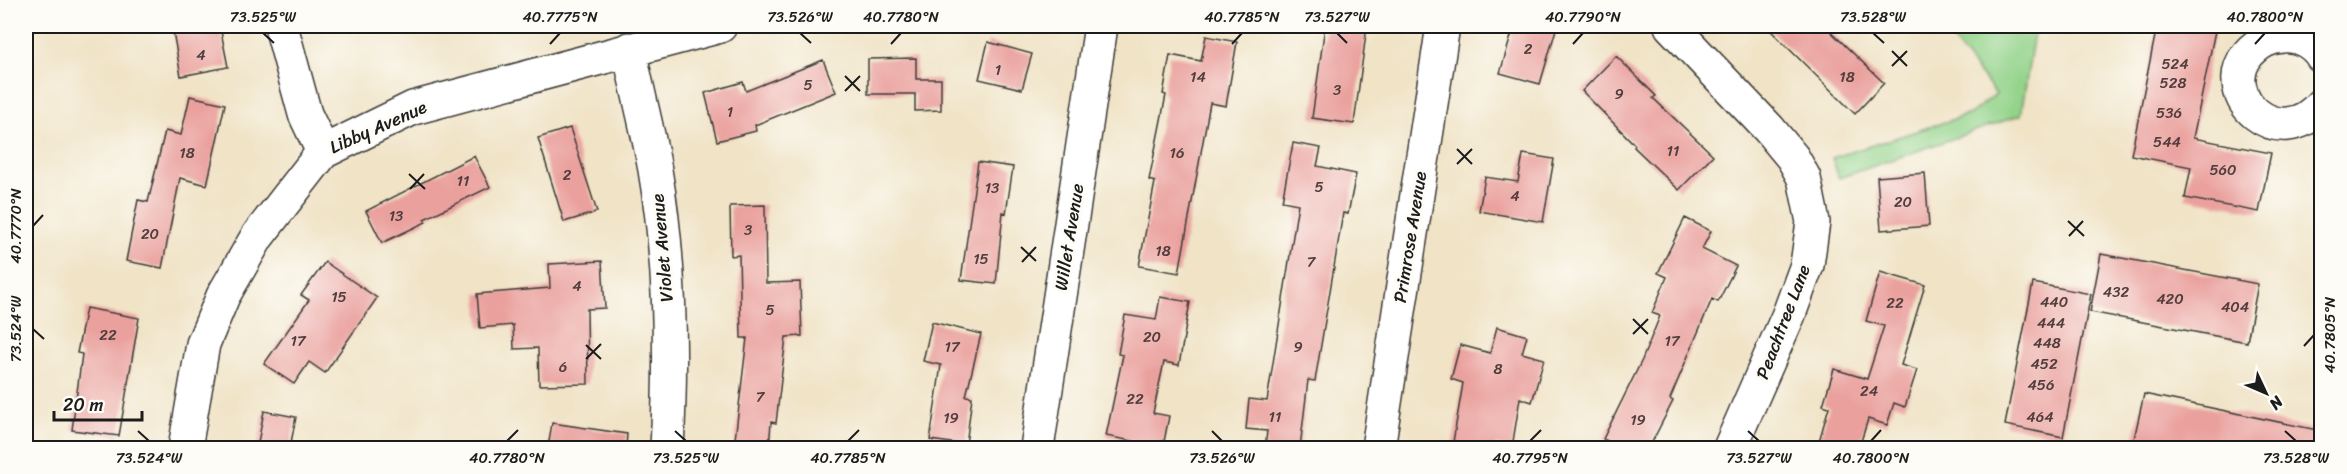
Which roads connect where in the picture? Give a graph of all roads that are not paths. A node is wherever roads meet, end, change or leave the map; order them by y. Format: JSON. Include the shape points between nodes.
{"nodes":[{"id":1,"x":281,"y":26,"type":"edge"},
{"id":2,"x":720,"y":26,"type":"edge"},
{"id":3,"x":1101,"y":26,"type":"edge"},
{"id":4,"x":1443,"y":26,"type":"edge"},
{"id":5,"x":1671,"y":26,"type":"edge"},
{"id":6,"x":2289,"y":30,"type":"edge"},
{"id":7,"x":628,"y":49,"type":"junction"},
{"id":8,"x":2322,"y":56,"type":"edge"},
{"id":9,"x":2322,"y":104,"type":"edge"},
{"id":10,"x":323,"y":152,"type":"junction"},
{"id":11,"x":185,"y":448,"type":"edge"},
{"id":12,"x":668,"y":448,"type":"edge"},
{"id":13,"x":1037,"y":448,"type":"edge"},
{"id":14,"x":1378,"y":448,"type":"edge"},
{"id":15,"x":1730,"y":448,"type":"edge"}],
"edges":[{"from":1,"to":10,"type":"street","via":[[304,114]]},
{"from":2,"to":7,"type":"street","name":"Libby Avenue"},
{"from":3,"to":13,"type":"street","name":"Willet Avenue"},
{"from":4,"to":14,"type":"street","name":"Primrose Avenue"},
{"from":5,"to":15,"type":"street","name":"Peachtree Lane","via":[[1793,158],[1804,178],[1813,222],[1807,265],[1790,314]]},
{"from":6,"to":8,"type":"street"},
{"from":6,"to":9,"type":"street","via":[[2256,45],[2245,59],[2241,93],[2249,108],[2263,120],[2280,125],[2297,123],[2313,115]]},
{"from":7,"to":10,"type":"street","name":"Libby Avenue","via":[[413,108]]},
{"from":7,"to":12,"type":"street","name":"Violet Avenue","via":[[655,171],[665,254],[671,374]]},
{"from":10,"to":11,"type":"street","name":"Libby Avenue","via":[[257,237],[223,296],[203,344]]}]}
